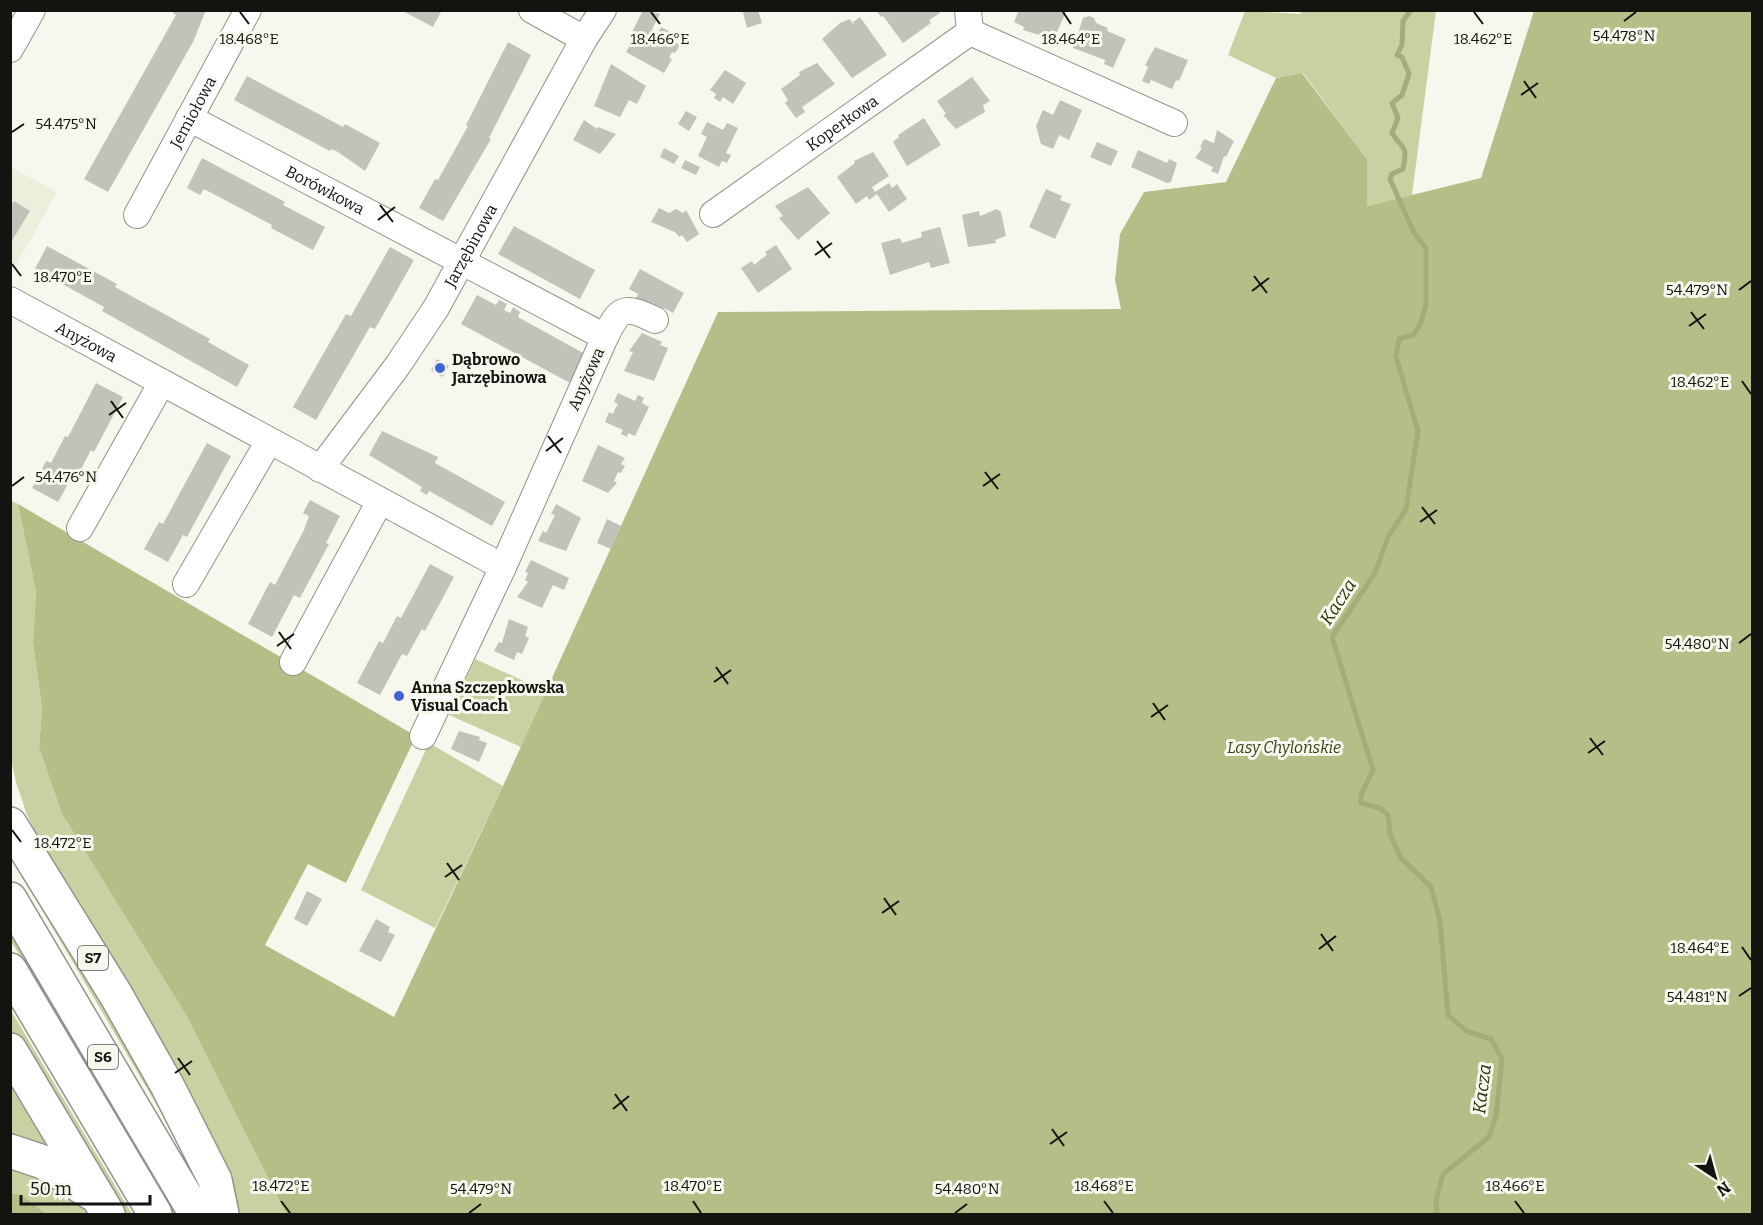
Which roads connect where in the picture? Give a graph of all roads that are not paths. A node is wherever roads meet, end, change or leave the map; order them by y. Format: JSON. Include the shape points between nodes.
{"nodes":[{"id":1,"x":32,"y":10,"type":"edge"},
{"id":2,"x":248,"y":10,"type":"edge"},
{"id":3,"x":532,"y":10,"type":"edge"},
{"id":4,"x":603,"y":10,"type":"edge"},
{"id":5,"x":969,"y":21,"type":"edge"},
{"id":6,"x":584,"y":39,"type":"junction"},
{"id":7,"x":10,"y":49,"type":"edge"},
{"id":8,"x":189,"y":118,"type":"junction"},
{"id":9,"x":1174,"y":123,"type":"dead end"},
{"id":10,"x":712,"y":213,"type":"dead end"},
{"id":11,"x":138,"y":215,"type":"dead end"},
{"id":12,"x":463,"y":261,"type":"junction"},
{"id":13,"x":10,"y":300,"type":"edge"},
{"id":14,"x":655,"y":320,"type":"dead end"},
{"id":15,"x":605,"y":337,"type":"junction"},
{"id":16,"x":161,"y":384,"type":"junction"},
{"id":17,"x":269,"y":441,"type":"junction"},
{"id":18,"x":320,"y":469,"type":"junction"},
{"id":19,"x":380,"y":501,"type":"junction"},
{"id":20,"x":80,"y":528,"type":"dead end"},
{"id":21,"x":503,"y":567,"type":"junction"},
{"id":22,"x":186,"y":584,"type":"dead end"},
{"id":23,"x":293,"y":662,"type":"dead end"},
{"id":24,"x":423,"y":736,"type":"dead end"},
{"id":25,"x":12,"y":821,"type":"edge"},
{"id":26,"x":10,"y":899,"type":"edge"},
{"id":27,"x":10,"y":970,"type":"edge"},
{"id":28,"x":10,"y":1050,"type":"edge"},
{"id":29,"x":10,"y":1151,"type":"edge"},
{"id":30,"x":104,"y":1206,"type":"edge"},
{"id":31,"x":155,"y":1215,"type":"edge"},
{"id":32,"x":196,"y":1215,"type":"edge"},
{"id":33,"x":222,"y":1215,"type":"edge"}],
"edges":[{"from":1,"to":7,"type":"street"},
{"from":2,"to":8,"type":"street","name":"Jemiołowa"},
{"from":3,"to":6,"type":"street"},
{"from":4,"to":6,"type":"street","name":"Jarzębinowa"},
{"from":5,"to":9,"type":"street","name":"Koperkowa"},
{"from":5,"to":10,"type":"street","name":"Koperkowa"},
{"from":6,"to":12,"type":"street","name":"Jarzębinowa"},
{"from":8,"to":11,"type":"street","name":"Jemiołowa"},
{"from":8,"to":12,"type":"street","name":"Borówkowa"},
{"from":12,"to":15,"type":"street","name":"Anyżowa"},
{"from":12,"to":18,"type":"street","name":"Jarzębinowa","via":[[398,365]]},
{"from":13,"to":16,"type":"street","name":"Anyżowa"},
{"from":14,"to":15,"type":"street","via":[[624,310],[615,317]]},
{"from":15,"to":21,"type":"street","name":"Anyżowa"},
{"from":16,"to":17,"type":"street","name":"Anyżowa"},
{"from":16,"to":20,"type":"street"},
{"from":17,"to":18,"type":"street","name":"Anyżowa"},
{"from":17,"to":22,"type":"street"},
{"from":18,"to":19,"type":"street","name":"Anyżowa"},
{"from":19,"to":21,"type":"street","name":"Anyżowa"},
{"from":19,"to":23,"type":"street"},
{"from":21,"to":24,"type":"street","name":"Anyżowa"},
{"from":25,"to":33,"type":"highway","number":"S7","via":[[168,1087],[215,1180]]},
{"from":26,"to":32,"type":"highway","number":"S6"},
{"from":27,"to":31,"type":"highway"},
{"from":28,"to":30,"type":"highway"},
{"from":29,"to":30,"type":"highway","via":[[43,1162]]}]}
